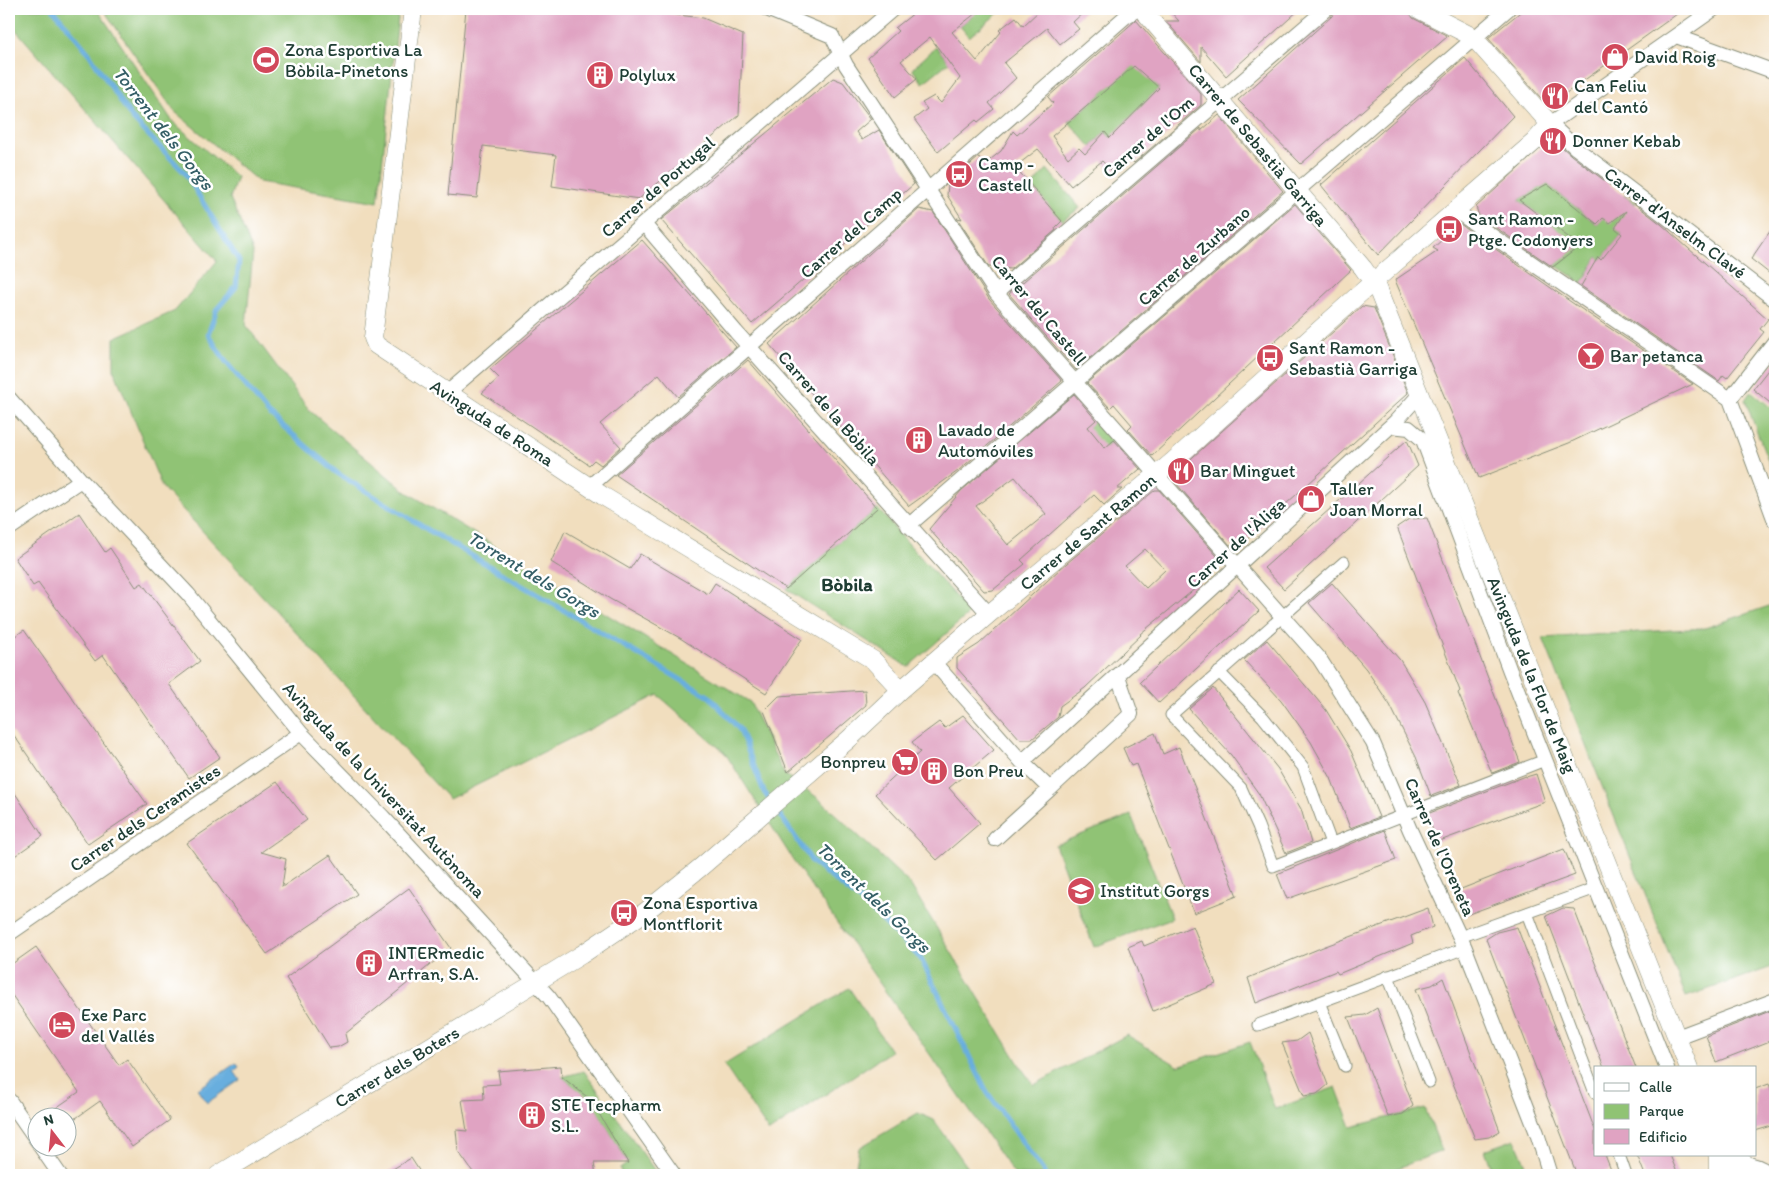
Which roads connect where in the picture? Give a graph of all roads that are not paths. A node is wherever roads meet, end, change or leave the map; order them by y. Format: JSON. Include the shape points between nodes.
{"nodes":[{"id":1,"x":413,"y":9,"type":"edge"},
{"id":2,"x":767,"y":9,"type":"edge"},
{"id":3,"x":893,"y":9,"type":"edge"},
{"id":4,"x":1138,"y":9,"type":"edge"},
{"id":5,"x":1142,"y":9,"type":"edge"},
{"id":6,"x":1326,"y":9,"type":"edge"},
{"id":7,"x":1418,"y":9,"type":"edge"},
{"id":8,"x":1714,"y":9,"type":"edge"},
{"id":9,"x":1504,"y":10,"type":"edge"},
{"id":10,"x":1676,"y":36,"type":"junction"},
{"id":11,"x":1473,"y":38,"type":"junction"},
{"id":12,"x":842,"y":53,"type":"junction"},
{"id":13,"x":1775,"y":72,"type":"edge"},
{"id":14,"x":1221,"y":99,"type":"junction"},
{"id":15,"x":1550,"y":124,"type":"junction"},
{"id":16,"x":928,"y":191,"type":"junction"},
{"id":17,"x":1297,"y":192,"type":"junction"},
{"id":18,"x":1456,"y":211,"type":"junction"},
{"id":19,"x":644,"y":224,"type":"junction"},
{"id":20,"x":1373,"y":282,"type":"junction"},
{"id":21,"x":996,"y":293,"type":"junction"},
{"id":22,"x":1775,"y":300,"type":"edge"},
{"id":23,"x":1775,"y":341,"type":"edge"},
{"id":24,"x":749,"y":346,"type":"junction"},
{"id":25,"x":1074,"y":382,"type":"junction"},
{"id":26,"x":448,"y":393,"type":"junction"},
{"id":27,"x":1420,"y":394,"type":"junction"},
{"id":28,"x":9,"y":398,"type":"edge"},
{"id":29,"x":1730,"y":399,"type":"junction"},
{"id":30,"x":1391,"y":426,"type":"junction"},
{"id":31,"x":1156,"y":476,"type":"junction"},
{"id":32,"x":81,"y":480,"type":"junction"},
{"id":33,"x":589,"y":487,"type":"junction"},
{"id":34,"x":1775,"y":520,"type":"edge"},
{"id":35,"x":908,"y":526,"type":"junction"},
{"id":36,"x":9,"y":529,"type":"edge"},
{"id":37,"x":1344,"y":562,"type":"dead end"},
{"id":38,"x":1238,"y":567,"type":"junction"},
{"id":39,"x":989,"y":614,"type":"junction"},
{"id":40,"x":1281,"y":616,"type":"junction"},
{"id":41,"x":930,"y":665,"type":"junction"},
{"id":42,"x":1219,"y":672,"type":"junction"},
{"id":43,"x":1118,"y":676,"type":"junction"},
{"id":44,"x":897,"y":686,"type":"junction"},
{"id":45,"x":301,"y":734,"type":"junction"},
{"id":46,"x":1545,"y":760,"type":"junction"},
{"id":47,"x":1022,"y":762,"type":"junction"},
{"id":48,"x":1050,"y":788,"type":"junction"},
{"id":49,"x":1403,"y":815,"type":"junction"},
{"id":50,"x":995,"y":839,"type":"dead end"},
{"id":51,"x":1331,"y":843,"type":"junction"},
{"id":52,"x":1596,"y":888,"type":"junction"},
{"id":53,"x":1527,"y":912,"type":"junction"},
{"id":54,"x":9,"y":934,"type":"edge"},
{"id":55,"x":1462,"y":943,"type":"junction"},
{"id":56,"x":576,"y":958,"type":"joint"},
{"id":57,"x":1388,"y":976,"type":"junction"},
{"id":58,"x":536,"y":982,"type":"junction"},
{"id":59,"x":1775,"y":1000,"type":"edge"},
{"id":60,"x":1320,"y":1002,"type":"junction"},
{"id":61,"x":1258,"y":1025,"type":"dead end"},
{"id":62,"x":1677,"y":1037,"type":"junction"},
{"id":63,"x":1345,"y":1066,"type":"dead end"},
{"id":64,"x":1666,"y":1066,"type":"edge"},
{"id":65,"x":1688,"y":1066,"type":"edge"},
{"id":66,"x":1429,"y":1082,"type":"dead end"},
{"id":67,"x":1594,"y":1090,"type":"edge"},
{"id":68,"x":9,"y":1100,"type":"edge"},
{"id":69,"x":28,"y":1128,"type":"edge"},
{"id":70,"x":47,"y":1156,"type":"edge"},
{"id":71,"x":1619,"y":1156,"type":"edge"},
{"id":72,"x":1718,"y":1156,"type":"edge"},
{"id":73,"x":1734,"y":1156,"type":"edge"},
{"id":74,"x":1764,"y":1172,"type":"edge"},
{"id":75,"x":60,"y":1175,"type":"edge"},
{"id":76,"x":218,"y":1175,"type":"edge"},
{"id":77,"x":674,"y":1175,"type":"edge"},
{"id":78,"x":1550,"y":1175,"type":"edge"},
{"id":79,"x":1626,"y":1175,"type":"edge"},
{"id":80,"x":1718,"y":1175,"type":"edge"},
{"id":81,"x":1725,"y":1175,"type":"edge"}],
"edges":[{"from":1,"to":26,"type":"street","name":"Avinguda de Roma","via":[[373,338],[382,350]]},
{"from":2,"to":12,"type":"street","name":"Carrer del Castell","via":[[832,36]]},
{"from":3,"to":12,"type":"street","name":"Carrer de Portugal"},
{"from":4,"to":16,"type":"street","name":"Carrer del Camp"},
{"from":5,"to":14,"type":"street","name":"Carrer de Sebastià Garriga"},
{"from":6,"to":14,"type":"street","name":"Carrer de l'Om"},
{"from":7,"to":11,"type":"street"},
{"from":8,"to":10,"type":"street","name":"Carrer de Sant Ramon"},
{"from":9,"to":11,"type":"street","name":"Carrer de Zurbano"},
{"from":10,"to":13,"type":"street"},
{"from":10,"to":15,"type":"street","name":"Carrer de Sant Ramon"},
{"from":11,"to":15,"type":"street","name":"Carrer d'Anselm Clavé"},
{"from":11,"to":17,"type":"street","name":"Carrer de Zurbano"},
{"from":12,"to":16,"type":"street","name":"Carrer del Castell"},
{"from":12,"to":19,"type":"street","name":"Carrer de Portugal"},
{"from":14,"to":17,"type":"street","name":"Carrer de Sebastià Garriga"},
{"from":14,"to":21,"type":"street","name":"Carrer de l'Om"},
{"from":15,"to":18,"type":"street","name":"Carrer de Sant Ramon"},
{"from":15,"to":22,"type":"street","name":"Carrer d'Anselm Clavé"},
{"from":16,"to":21,"type":"street","name":"Carrer del Castell"},
{"from":16,"to":24,"type":"street","name":"Carrer del Camp"},
{"from":17,"to":20,"type":"street","name":"Carrer de Sebastià Garriga"},
{"from":17,"to":25,"type":"street","name":"Carrer de Zurbano"},
{"from":18,"to":20,"type":"street","name":"Carrer de Sant Ramon"},
{"from":18,"to":29,"type":"street"},
{"from":19,"to":24,"type":"street","name":"Carrer de la Bòbila"},
{"from":19,"to":26,"type":"street","name":"Carrer de Portugal"},
{"from":20,"to":27,"type":"street","name":"Avinguda de la Flor de Maig"},
{"from":20,"to":31,"type":"street","name":"Carrer de Sant Ramon"},
{"from":21,"to":25,"type":"street","name":"Carrer del Castell"},
{"from":23,"to":29,"type":"street"},
{"from":24,"to":33,"type":"street","name":"Carrer del Camp"},
{"from":24,"to":35,"type":"street","name":"Carrer de la Bòbila"},
{"from":25,"to":31,"type":"street","name":"Carrer del Castell"},
{"from":25,"to":35,"type":"street","name":"Carrer de Zurbano"},
{"from":26,"to":33,"type":"street","name":"Avinguda de Roma"},
{"from":27,"to":30,"type":"street","name":"Carrer de l'Àliga"},
{"from":27,"to":62,"type":"street","name":"Avinguda de la Flor de Maig"},
{"from":28,"to":32,"type":"street","name":"Avinguda de la Universitat Autònoma"},
{"from":29,"to":34,"type":"street"},
{"from":30,"to":38,"type":"street","name":"Carrer de l'Àliga"},
{"from":30,"to":46,"type":"street","name":"Avinguda de la Flor de Maig","via":[[1409,428],[1423,440]]},
{"from":31,"to":38,"type":"street","name":"Carrer del Castell"},
{"from":31,"to":39,"type":"street","name":"Carrer de Sant Ramon"},
{"from":32,"to":36,"type":"street"},
{"from":32,"to":45,"type":"street","name":"Avinguda de la Universitat Autònoma","via":[[188,594]]},
{"from":33,"to":44,"type":"street","name":"Avinguda de Roma","via":[[873,660]]},
{"from":35,"to":39,"type":"street","name":"Carrer de la Bòbila"},
{"from":37,"to":40,"type":"street"},
{"from":38,"to":40,"type":"street","name":"Carrer de l'Oreneta"},
{"from":38,"to":43,"type":"street","name":"Carrer de l'Àliga"},
{"from":39,"to":41,"type":"street","name":"Carrer de Sant Ramon"},
{"from":40,"to":42,"type":"street"},
{"from":40,"to":49,"type":"street","name":"Carrer de l'Oreneta","via":[[1319,658],[1373,743]]},
{"from":41,"to":44,"type":"street","name":"Carrer de Sant Ramon"},
{"from":41,"to":47,"type":"street","via":[[937,666]]},
{"from":42,"to":51,"type":"street","via":[[1263,717],[1303,767]]},
{"from":42,"to":51,"type":"street","via":[[1171,715],[1241,788],[1273,866]]},
{"from":43,"to":47,"type":"street","name":"Carrer de l'Àliga"},
{"from":43,"to":48,"type":"street","via":[[1131,714]]},
{"from":44,"to":56,"type":"street","name":"Carrer de Sant Ramon","via":[[849,739],[701,867],[645,912]]},
{"from":45,"to":54,"type":"street","name":"Carrer dels Ceramistes"},
{"from":45,"to":58,"type":"street","name":"Avinguda de la Universitat Autònoma"},
{"from":46,"to":49,"type":"street"},
{"from":46,"to":52,"type":"street","name":"Avinguda de la Flor de Maig"},
{"from":47,"to":48,"type":"street"},
{"from":48,"to":50,"type":"street"},
{"from":49,"to":51,"type":"street"},
{"from":49,"to":55,"type":"street","name":"Carrer de l'Oreneta"},
{"from":52,"to":53,"type":"street"},
{"from":52,"to":64,"type":"street","name":"Avinguda de la Flor de Maig"},
{"from":53,"to":55,"type":"street"},
{"from":53,"to":67,"type":"street"},
{"from":55,"to":57,"type":"street"},
{"from":55,"to":78,"type":"street","name":"Carrer de l'Oreneta"},
{"from":56,"to":58,"type":"street","name":"Carrer dels Boters"},
{"from":57,"to":60,"type":"street"},
{"from":57,"to":66,"type":"street"},
{"from":58,"to":76,"type":"street","name":"Carrer dels Boters"},
{"from":58,"to":77,"type":"street","name":"Avinguda de la Universitat Autònoma"},
{"from":59,"to":62,"type":"street"},
{"from":60,"to":61,"type":"street"},
{"from":60,"to":63,"type":"street"},
{"from":62,"to":65,"type":"street","name":"Avinguda de la Flor de Maig"},
{"from":68,"to":69,"type":"street"},
{"from":70,"to":75,"type":"street"},
{"from":71,"to":79,"type":"street"},
{"from":72,"to":80,"type":"street"},
{"from":73,"to":74,"type":"street"},
{"from":74,"to":81,"type":"main road","via":[[1734,1169]]}]}
